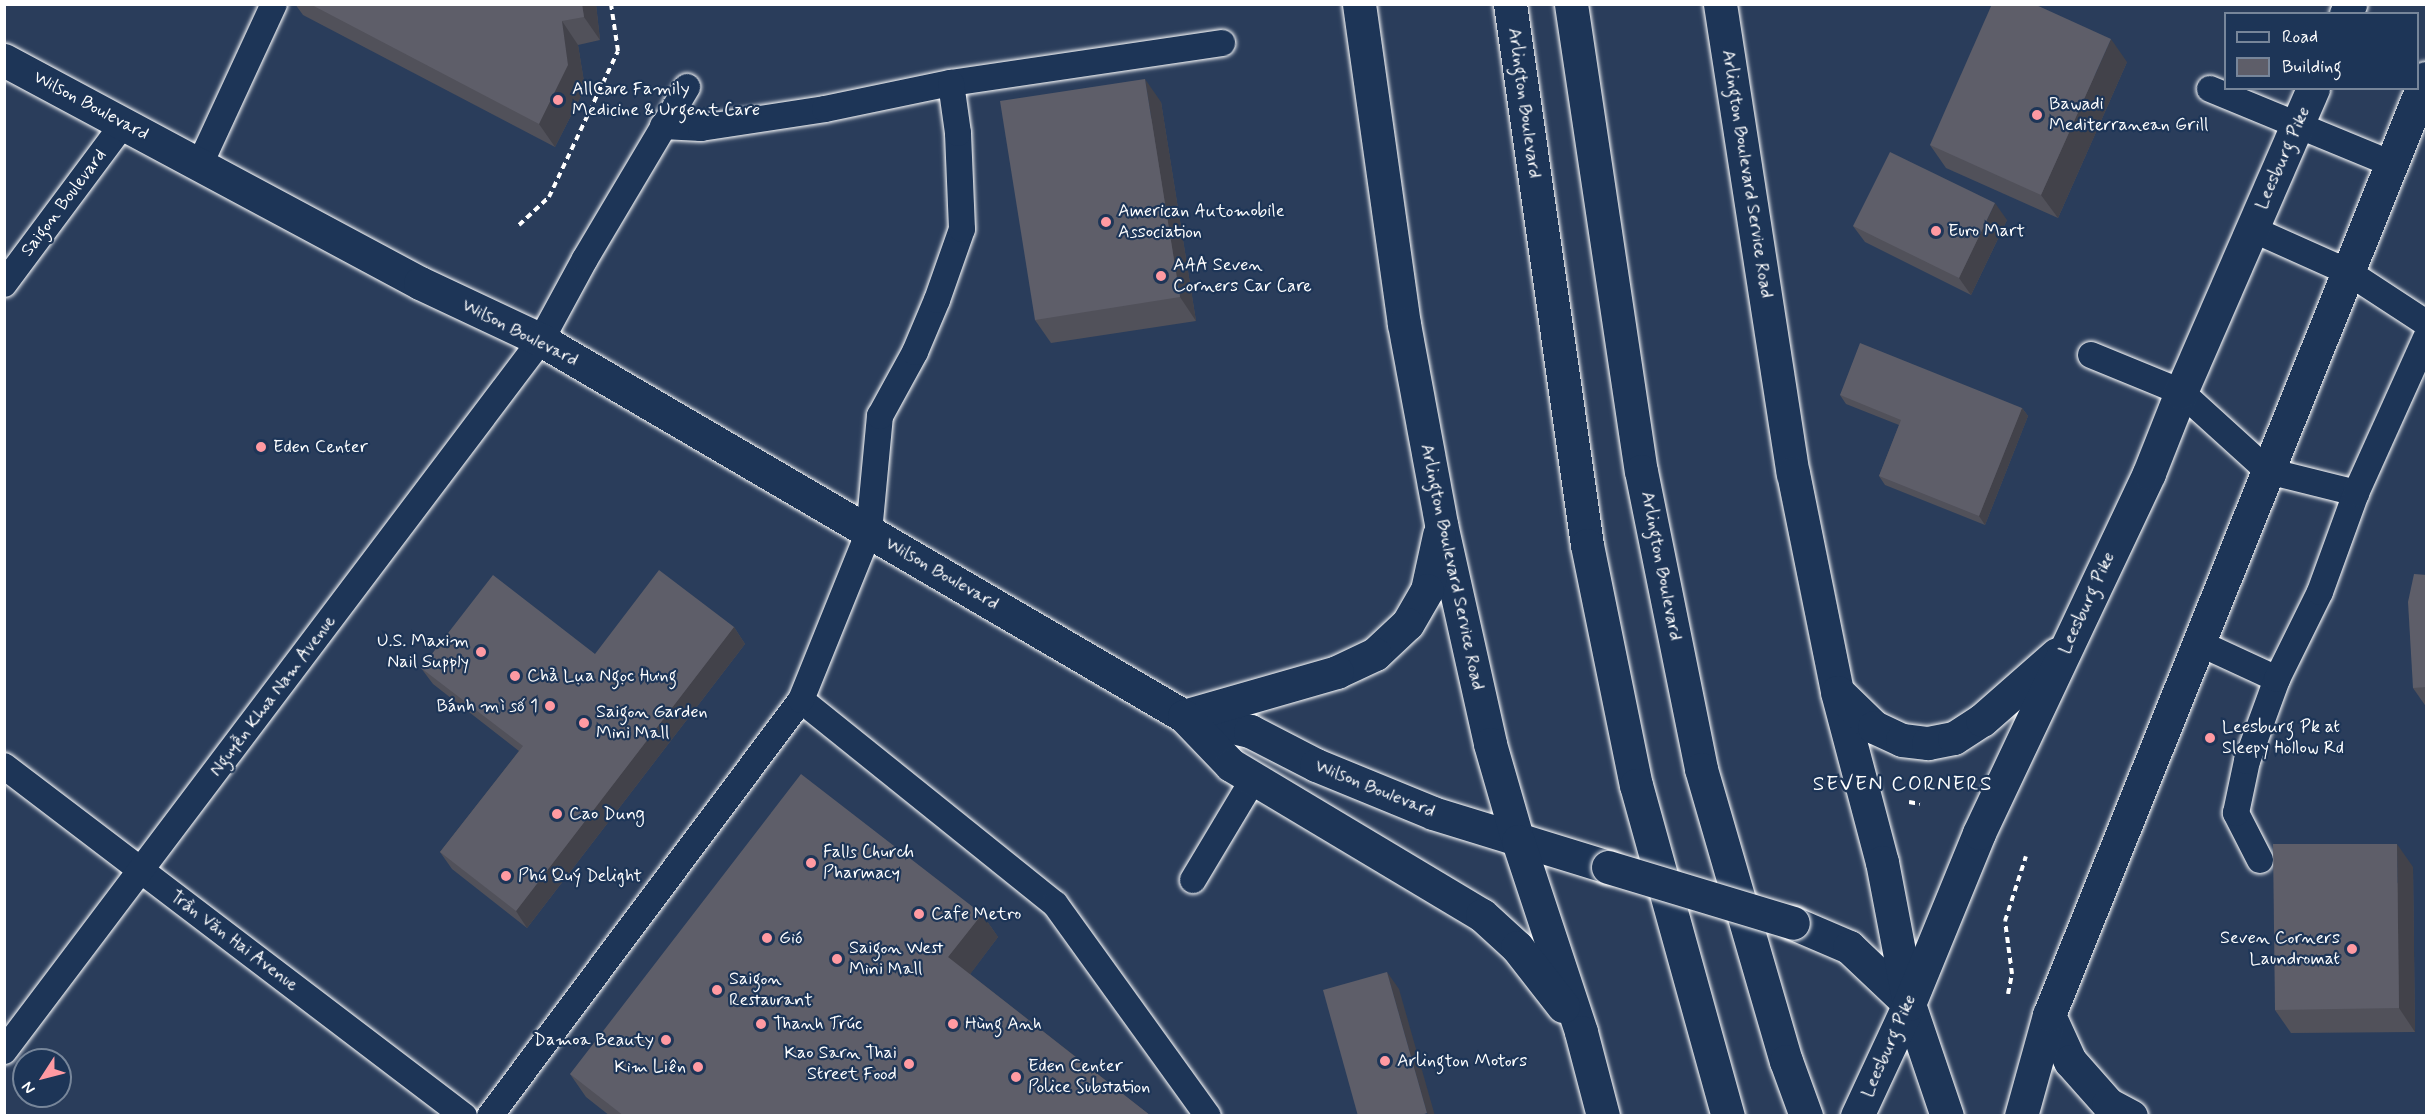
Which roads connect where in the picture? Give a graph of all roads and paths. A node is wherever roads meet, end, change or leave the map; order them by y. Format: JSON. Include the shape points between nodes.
{"nodes":[{"id":1,"x":274,"y":4,"type":"edge"},
{"id":2,"x":611,"y":4,"type":"edge"},
{"id":3,"x":1359,"y":4,"type":"edge"},
{"id":4,"x":1510,"y":4,"type":"edge"},
{"id":5,"x":1571,"y":4,"type":"edge"},
{"id":6,"x":1720,"y":4,"type":"edge"},
{"id":7,"x":1222,"y":43,"type":"dead end"},
{"id":8,"x":4,"y":60,"type":"edge"},
{"id":9,"x":2427,"y":78,"type":"edge"},
{"id":10,"x":951,"y":83,"type":"junction"},
{"id":11,"x":687,"y":87,"type":"dead end"},
{"id":12,"x":2210,"y":90,"type":"dead end"},
{"id":13,"x":2312,"y":90,"type":"edge"},
{"id":14,"x":124,"y":123,"type":"junction"},
{"id":15,"x":2297,"y":125,"type":"junction"},
{"id":16,"x":663,"y":126,"type":"junction"},
{"id":17,"x":201,"y":164,"type":"junction"},
{"id":18,"x":2392,"y":164,"type":"junction"},
{"id":19,"x":519,"y":225,"type":"dead end"},
{"id":20,"x":2252,"y":229,"type":"junction"},
{"id":21,"x":2348,"y":272,"type":"junction"},
{"id":22,"x":4,"y":284,"type":"edge"},
{"id":23,"x":2427,"y":323,"type":"edge"},
{"id":24,"x":2427,"y":338,"type":"edge"},
{"id":25,"x":541,"y":340,"type":"junction"},
{"id":26,"x":2091,"y":355,"type":"dead end"},
{"id":27,"x":2181,"y":392,"type":"junction"},
{"id":28,"x":2268,"y":471,"type":"junction"},
{"id":29,"x":2356,"y":492,"type":"junction"},
{"id":30,"x":1441,"y":524,"type":"junction"},
{"id":31,"x":869,"y":532,"type":"junction"},
{"id":32,"x":2199,"y":643,"type":"junction"},
{"id":33,"x":2067,"y":645,"type":"junction"},
{"id":34,"x":2277,"y":679,"type":"junction"},
{"id":35,"x":1837,"y":692,"type":"junction"},
{"id":36,"x":801,"y":700,"type":"junction"},
{"id":37,"x":1184,"y":716,"type":"junction"},
{"id":38,"x":4,"y":766,"type":"edge"},
{"id":39,"x":1254,"y":778,"type":"junction"},
{"id":40,"x":1518,"y":841,"type":"junction"},
{"id":41,"x":2026,"y":856,"type":"dead end"},
{"id":42,"x":2260,"y":860,"type":"dead end"},
{"id":43,"x":141,"y":870,"type":"junction"},
{"id":44,"x":1193,"y":880,"type":"dead end"},
{"id":45,"x":2008,"y":994,"type":"dead end"},
{"id":46,"x":1909,"y":1004,"type":"junction"},
{"id":47,"x":2049,"y":1015,"type":"junction"},
{"id":48,"x":1581,"y":1032,"type":"junction"},
{"id":49,"x":4,"y":1051,"type":"edge"},
{"id":50,"x":464,"y":1116,"type":"edge"},
{"id":51,"x":490,"y":1116,"type":"edge"},
{"id":52,"x":1208,"y":1116,"type":"edge"},
{"id":53,"x":1604,"y":1116,"type":"edge"},
{"id":54,"x":1728,"y":1116,"type":"edge"},
{"id":55,"x":1806,"y":1116,"type":"edge"},
{"id":56,"x":1857,"y":1116,"type":"edge"},
{"id":57,"x":1947,"y":1116,"type":"edge"},
{"id":58,"x":2021,"y":1116,"type":"edge"},
{"id":59,"x":2130,"y":1116,"type":"edge"}],
"edges":[{"from":1,"to":17,"type":"lane"},
{"from":2,"to":19,"type":"path","via":[[618,51],[549,197]]},
{"from":3,"to":30,"type":"main road","name":"Arlington Boulevard Service Road","via":[[1404,324]]},
{"from":4,"to":54,"type":"main road","name":"Arlington Boulevard","via":[[1587,545],[1636,784]]},
{"from":5,"to":55,"type":"main road","name":"Arlington Boulevard","via":[[1641,471],[1701,769],[1786,1061]]},
{"from":6,"to":35,"type":"main road","name":"Arlington Boulevard Service Road","via":[[1793,473]]},
{"from":7,"to":10,"type":"lane"},
{"from":8,"to":14,"type":"main road","name":"Wilson Boulevard"},
{"from":9,"to":18,"type":"main road"},
{"from":10,"to":16,"type":"lane","via":[[825,109],[712,126]]},
{"from":10,"to":31,"type":"lane","via":[[958,133],[962,229],[915,352],[879,416]]},
{"from":11,"to":16,"type":"lane","name":"Nguyễn Khoa Nam Avenue"},
{"from":12,"to":15,"type":"lane"},
{"from":13,"to":15,"type":"main road","name":"Leesburg Pike"},
{"from":14,"to":17,"type":"main road","name":"Wilson Boulevard"},
{"from":14,"to":22,"type":"lane","name":"Saigon Boulevard"},
{"from":15,"to":18,"type":"lane"},
{"from":15,"to":20,"type":"main road","name":"Leesburg Pike"},
{"from":16,"to":25,"type":"lane","name":"Nguyễn Khoa Nam Avenue"},
{"from":17,"to":25,"type":"main road","name":"Wilson Boulevard","via":[[420,283]]},
{"from":18,"to":21,"type":"main road"},
{"from":20,"to":21,"type":"lane"},
{"from":20,"to":27,"type":"main road","name":"Leesburg Pike"},
{"from":21,"to":23,"type":"lane"},
{"from":21,"to":28,"type":"main road"},
{"from":24,"to":29,"type":"lane"},
{"from":25,"to":31,"type":"main road","name":"Wilson Boulevard"},
{"from":25,"to":43,"type":"lane","name":"Nguyễn Khoa Nam Avenue"},
{"from":26,"to":27,"type":"lane"},
{"from":27,"to":28,"type":"lane"},
{"from":27,"to":33,"type":"main road","name":"Leesburg Pike","via":[[2149,472]]},
{"from":28,"to":29,"type":"lane"},
{"from":28,"to":32,"type":"main road"},
{"from":29,"to":34,"type":"lane","via":[[2320,592]]},
{"from":30,"to":37,"type":"main road","via":[[1427,590],[1407,624],[1375,654],[1337,672]]},
{"from":30,"to":40,"type":"main road","name":"Arlington Boulevard Service Road","via":[[1490,744]]},
{"from":31,"to":36,"type":"lane"},
{"from":31,"to":37,"type":"main road","name":"Wilson Boulevard"},
{"from":32,"to":34,"type":"lane"},
{"from":32,"to":47,"type":"main road"},
{"from":33,"to":35,"type":"main road","via":[[1982,720],[1954,738],[1928,743],[1902,740],[1874,727]]},
{"from":33,"to":46,"type":"main road","name":"Leesburg Pike","via":[[1979,832]]},
{"from":34,"to":42,"type":"lane","via":[[2247,761],[2236,813]]},
{"from":35,"to":46,"type":"main road","name":"Arlington Boulevard Service Road","via":[[1882,862]]},
{"from":36,"to":51,"type":"lane"},
{"from":36,"to":52,"type":"lane","via":[[1055,904]]},
{"from":37,"to":39,"type":"main road","via":[[1231,765]]},
{"from":37,"to":40,"type":"main road","name":"Wilson Boulevard","via":[[1250,731],[1381,792]]},
{"from":38,"to":43,"type":"lane","name":"Trần Văn Hai Avenue"},
{"from":39,"to":44,"type":"lane"},
{"from":39,"to":48,"type":"main road","via":[[1482,915],[1544,978]]},
{"from":40,"to":46,"type":"main road","name":"Wilson Boulevard","bridge":true,"via":[[1793,923],[1849,947]]},
{"from":40,"to":48,"type":"main road","name":"Arlington Boulevard Service Road"},
{"from":41,"to":45,"type":"path","via":[[2005,921],[2012,974]]},
{"from":43,"to":49,"type":"lane","name":"Nguyễn Khoa Nam Avenue"},
{"from":43,"to":50,"type":"lane","name":"Trần Văn Hai Avenue"},
{"from":46,"to":56,"type":"main road","name":"Leesburg Pike"},
{"from":46,"to":57,"type":"main road","name":"Arlington Boulevard Service Road"},
{"from":47,"to":58,"type":"main road"},
{"from":47,"to":59,"type":"main road","via":[[2070,1061],[2108,1104]]},
{"from":48,"to":53,"type":"main road","name":"Arlington Boulevard Service Road"}]}
